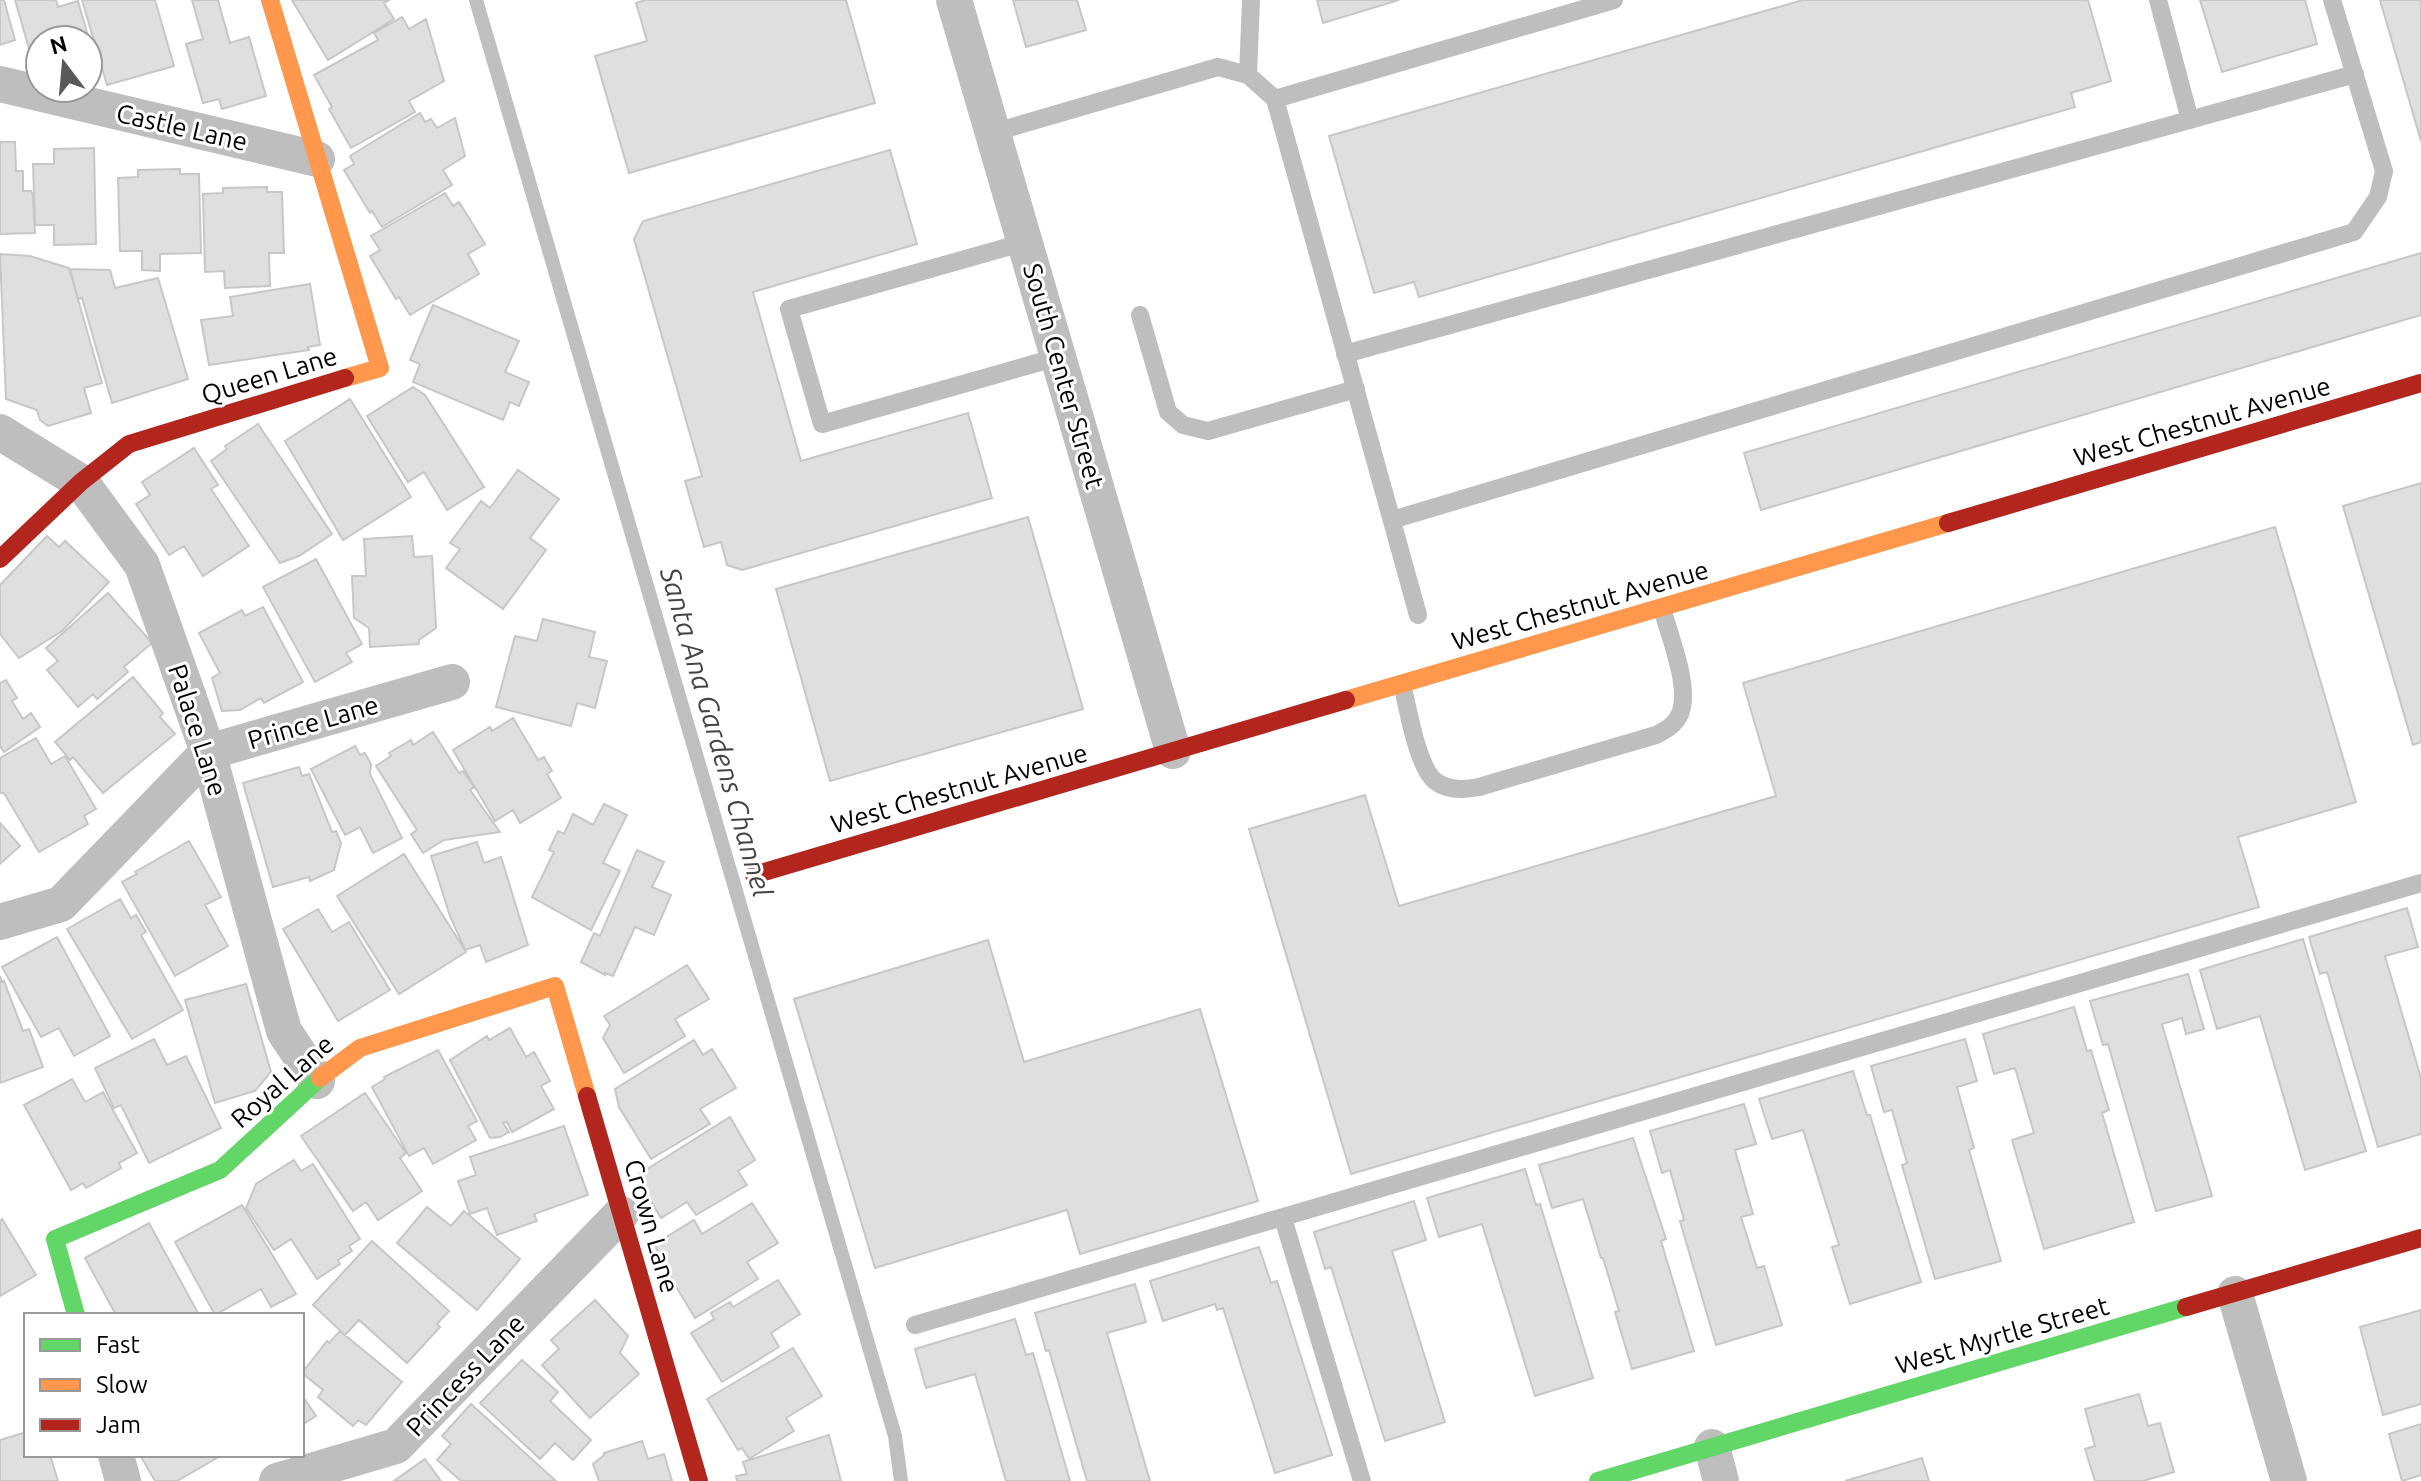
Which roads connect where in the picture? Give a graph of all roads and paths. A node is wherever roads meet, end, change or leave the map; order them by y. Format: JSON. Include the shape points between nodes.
{"nodes":[{"id":1,"x":270,"y":0,"type":"edge"},
{"id":2,"x":954,"y":0,"type":"edge"},
{"id":3,"x":1251,"y":0,"type":"edge"},
{"id":4,"x":2158,"y":0,"type":"edge"},
{"id":5,"x":2332,"y":0,"type":"edge"},
{"id":6,"x":1605,"y":1,"type":"edge"},
{"id":7,"x":2355,"y":74,"type":"junction"},
{"id":8,"x":1248,"y":75,"type":"junction"},
{"id":9,"x":0,"y":84,"type":"edge"},
{"id":10,"x":1275,"y":99,"type":"junction"},
{"id":11,"x":2190,"y":120,"type":"junction"},
{"id":12,"x":992,"y":133,"type":"junction"},
{"id":13,"x":317,"y":159,"type":"junction"},
{"id":14,"x":1025,"y":242,"type":"junction"},
{"id":15,"x":1140,"y":315,"type":"dead end"},
{"id":16,"x":1345,"y":354,"type":"junction"},
{"id":17,"x":1058,"y":357,"type":"junction"},
{"id":18,"x":2421,"y":383,"type":"edge"},
{"id":19,"x":1356,"y":389,"type":"junction"},
{"id":20,"x":0,"y":432,"type":"edge"},
{"id":21,"x":81,"y":482,"type":"junction"},
{"id":22,"x":1392,"y":520,"type":"junction"},
{"id":23,"x":0,"y":559,"type":"edge"},
{"id":24,"x":1662,"y":608,"type":"junction"},
{"id":25,"x":1418,"y":615,"type":"dead end"},
{"id":26,"x":452,"y":682,"type":"dead end"},
{"id":27,"x":1402,"y":684,"type":"junction"},
{"id":28,"x":1173,"y":751,"type":"junction"},
{"id":29,"x":208,"y":752,"type":"junction"},
{"id":30,"x":754,"y":875,"type":"dead end"},
{"id":31,"x":2421,"y":883,"type":"edge"},
{"id":32,"x":0,"y":922,"type":"edge"},
{"id":33,"x":555,"y":986,"type":"joint"},
{"id":34,"x":317,"y":1081,"type":"junction"},
{"id":35,"x":621,"y":1214,"type":"junction"},
{"id":36,"x":1283,"y":1218,"type":"junction"},
{"id":37,"x":2421,"y":1238,"type":"edge"},
{"id":38,"x":2235,"y":1294,"type":"junction"},
{"id":39,"x":75,"y":1313,"type":"edge"},
{"id":40,"x":915,"y":1325,"type":"dead end"},
{"id":41,"x":117,"y":1457,"type":"edge"},
{"id":42,"x":1716,"y":1464,"type":"edge"},
{"id":43,"x":123,"y":1481,"type":"edge"},
{"id":44,"x":277,"y":1481,"type":"edge"},
{"id":45,"x":699,"y":1481,"type":"edge"},
{"id":46,"x":1362,"y":1481,"type":"edge"},
{"id":47,"x":1598,"y":1481,"type":"edge"},
{"id":48,"x":2289,"y":1481,"type":"edge"}],
"edges":[{"from":1,"to":13,"type":"street"},
{"from":2,"to":12,"type":"street","name":"South Center Street"},
{"from":3,"to":8,"type":"lane"},
{"from":4,"to":11,"type":"lane"},
{"from":5,"to":7,"type":"lane"},
{"from":6,"to":10,"type":"lane"},
{"from":7,"to":11,"type":"lane"},
{"from":7,"to":22,"type":"lane","via":[[2384,171],[2378,197],[2354,232]]},
{"from":8,"to":10,"type":"lane"},
{"from":8,"to":12,"type":"lane","via":[[1218,67]]},
{"from":9,"to":13,"type":"street","name":"Castle Lane"},
{"from":10,"to":16,"type":"lane"},
{"from":11,"to":16,"type":"lane"},
{"from":12,"to":14,"type":"street","name":"South Center Street"},
{"from":13,"to":21,"type":"street","name":"Queen Lane","via":[[380,368],[129,444]]},
{"from":14,"to":17,"type":"street","name":"South Center Street"},
{"from":14,"to":17,"type":"lane","via":[[789,309],[822,424]]},
{"from":15,"to":19,"type":"lane","via":[[1168,412],[1183,425],[1208,431]]},
{"from":16,"to":19,"type":"lane"},
{"from":17,"to":28,"type":"street","name":"South Center Street"},
{"from":18,"to":24,"type":"street","name":"West Chestnut Avenue"},
{"from":19,"to":22,"type":"lane"},
{"from":20,"to":21,"type":"street","name":"Palace Lane"},
{"from":21,"to":23,"type":"street","name":"Queen Lane"},
{"from":21,"to":29,"type":"street","name":"Palace Lane","via":[[142,565]]},
{"from":22,"to":25,"type":"lane"},
{"from":24,"to":27,"type":"street","name":"West Chestnut Avenue"},
{"from":24,"to":27,"type":"lane","via":[[1683,695],[1680,715],[1656,735],[1597,753],[1479,787],[1448,787],[1434,781],[1424,764]]},
{"from":26,"to":29,"type":"street","name":"Prince Lane"},
{"from":27,"to":28,"type":"street","name":"West Chestnut Avenue"},
{"from":28,"to":30,"type":"street","name":"West Chestnut Avenue"},
{"from":29,"to":32,"type":"street","name":"Prince Lane","via":[[61,904]]},
{"from":29,"to":34,"type":"street","name":"Palace Lane","via":[[284,1031]]},
{"from":31,"to":36,"type":"lane"},
{"from":33,"to":34,"type":"street","name":"Royal Lane","via":[[360,1048]]},
{"from":33,"to":35,"type":"street","name":"Crown Lane"},
{"from":34,"to":39,"type":"street","name":"Royal Lane","via":[[220,1170],[55,1239]]},
{"from":35,"to":44,"type":"street","name":"Princess Lane","via":[[396,1446]]},
{"from":35,"to":45,"type":"street","name":"Crown Lane"},
{"from":36,"to":40,"type":"lane"},
{"from":36,"to":46,"type":"lane"},
{"from":37,"to":38,"type":"street","name":"West Myrtle Street"},
{"from":38,"to":42,"type":"street","name":"West Myrtle Street"},
{"from":38,"to":48,"type":"street"},
{"from":41,"to":43,"type":"street"},
{"from":42,"to":47,"type":"street","name":"West Myrtle Street"}]}
